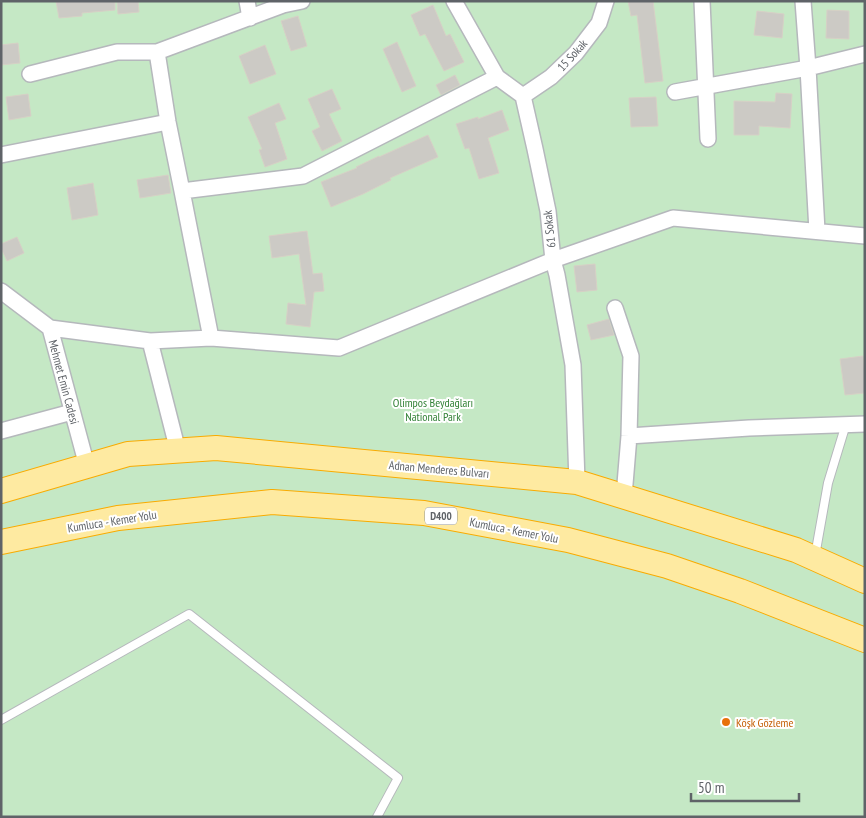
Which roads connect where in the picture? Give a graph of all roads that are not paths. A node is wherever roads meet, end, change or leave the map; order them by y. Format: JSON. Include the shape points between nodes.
{"nodes":[{"id":1,"x":247,"y":1,"type":"edge"},
{"id":2,"x":302,"y":1,"type":"edge"},
{"id":3,"x":454,"y":1,"type":"edge"},
{"id":4,"x":606,"y":1,"type":"edge"},
{"id":5,"x":702,"y":1,"type":"edge"},
{"id":6,"x":803,"y":1,"type":"edge"},
{"id":7,"x":250,"y":18,"type":"junction"},
{"id":8,"x":158,"y":52,"type":"junction"},
{"id":9,"x":865,"y":54,"type":"edge"},
{"id":10,"x":808,"y":68,"type":"junction"},
{"id":11,"x":30,"y":74,"type":"dead end"},
{"id":12,"x":497,"y":77,"type":"junction"},
{"id":13,"x":706,"y":87,"type":"junction"},
{"id":14,"x":675,"y":92,"type":"dead end"},
{"id":15,"x":523,"y":96,"type":"junction"},
{"id":16,"x":168,"y":122,"type":"junction"},
{"id":17,"x":708,"y":139,"type":"dead end"},
{"id":18,"x":1,"y":155,"type":"edge"},
{"id":19,"x":182,"y":191,"type":"junction"},
{"id":20,"x":817,"y":231,"type":"junction"},
{"id":21,"x":865,"y":236,"type":"edge"},
{"id":22,"x":553,"y":260,"type":"junction"},
{"id":23,"x":1,"y":290,"type":"edge"},
{"id":24,"x":615,"y":308,"type":"dead end"},
{"id":25,"x":50,"y":328,"type":"junction"},
{"id":26,"x":211,"y":338,"type":"junction"},
{"id":27,"x":150,"y":341,"type":"junction"},
{"id":28,"x":72,"y":412,"type":"junction"},
{"id":29,"x":846,"y":424,"type":"junction"},
{"id":30,"x":865,"y":424,"type":"edge"},
{"id":31,"x":1,"y":431,"type":"edge"},
{"id":32,"x":629,"y":436,"type":"junction"},
{"id":33,"x":178,"y":451,"type":"junction"},
{"id":34,"x":87,"y":466,"type":"junction"},
{"id":35,"x":577,"y":482,"type":"junction"},
{"id":36,"x":1,"y":491,"type":"edge"},
{"id":37,"x":624,"y":496,"type":"junction"},
{"id":38,"x":1,"y":542,"type":"edge"},
{"id":39,"x":814,"y":558,"type":"junction"},
{"id":40,"x":865,"y":581,"type":"edge"},
{"id":41,"x":865,"y":640,"type":"edge"},
{"id":42,"x":1,"y":720,"type":"edge"},
{"id":43,"x":377,"y":817,"type":"edge"}],
"edges":[{"from":1,"to":7,"type":"street"},
{"from":2,"to":7,"type":"street"},
{"from":3,"to":12,"type":"street"},
{"from":4,"to":15,"type":"street","name":"15 Sokak","via":[[599,23],[576,53],[552,77]]},
{"from":5,"to":13,"type":"street"},
{"from":6,"to":10,"type":"street"},
{"from":7,"to":8,"type":"street"},
{"from":8,"to":11,"type":"street","via":[[117,52]]},
{"from":8,"to":16,"type":"street"},
{"from":9,"to":10,"type":"street"},
{"from":10,"to":13,"type":"street"},
{"from":10,"to":20,"type":"street"},
{"from":12,"to":15,"type":"street"},
{"from":12,"to":19,"type":"street","via":[[303,176]]},
{"from":13,"to":14,"type":"street"},
{"from":13,"to":17,"type":"street"},
{"from":15,"to":22,"type":"street","name":"61 Sokak","via":[[548,211]]},
{"from":16,"to":18,"type":"street"},
{"from":16,"to":19,"type":"street"},
{"from":19,"to":26,"type":"street"},
{"from":20,"to":21,"type":"street"},
{"from":20,"to":22,"type":"street","via":[[673,218]]},
{"from":22,"to":26,"type":"street","via":[[340,348]]},
{"from":22,"to":35,"type":"street","name":"61 Sokak","via":[[573,365]]},
{"from":23,"to":25,"type":"street","name":"Mehmet Emin Cadesi"},
{"from":24,"to":32,"type":"street","via":[[631,356]]},
{"from":25,"to":27,"type":"street"},
{"from":25,"to":28,"type":"street","name":"Mehmet Emin Cadesi"},
{"from":26,"to":27,"type":"street"},
{"from":27,"to":33,"type":"street"},
{"from":28,"to":31,"type":"street"},
{"from":28,"to":34,"type":"street","name":"Mehmet Emin Cadesi"},
{"from":29,"to":30,"type":"street"},
{"from":29,"to":32,"type":"street"},
{"from":29,"to":39,"type":"lane","via":[[828,483]]},
{"from":32,"to":37,"type":"street"},
{"from":33,"to":34,"type":"highway","name":"Adnan Menderes Bulvarı","via":[[128,454]]},
{"from":33,"to":35,"type":"highway","name":"Adnan Menderes Bulvarı","via":[[216,448]]},
{"from":34,"to":36,"type":"highway","name":"Adnan Menderes Bulvarı"},
{"from":35,"to":37,"type":"highway","name":"Adnan Menderes Bulvarı"},
{"from":37,"to":39,"type":"highway","name":"Adnan Menderes Bulvarı"},
{"from":38,"to":41,"type":"highway","name":"Kumluca - Kemer Yolu","number":"D400","via":[[118,518],[272,502],[424,513],[568,540],[667,566]]},
{"from":39,"to":40,"type":"highway","name":"Adnan Menderes Bulvarı"},
{"from":42,"to":43,"type":"lane","via":[[189,614],[398,778]]}]}
